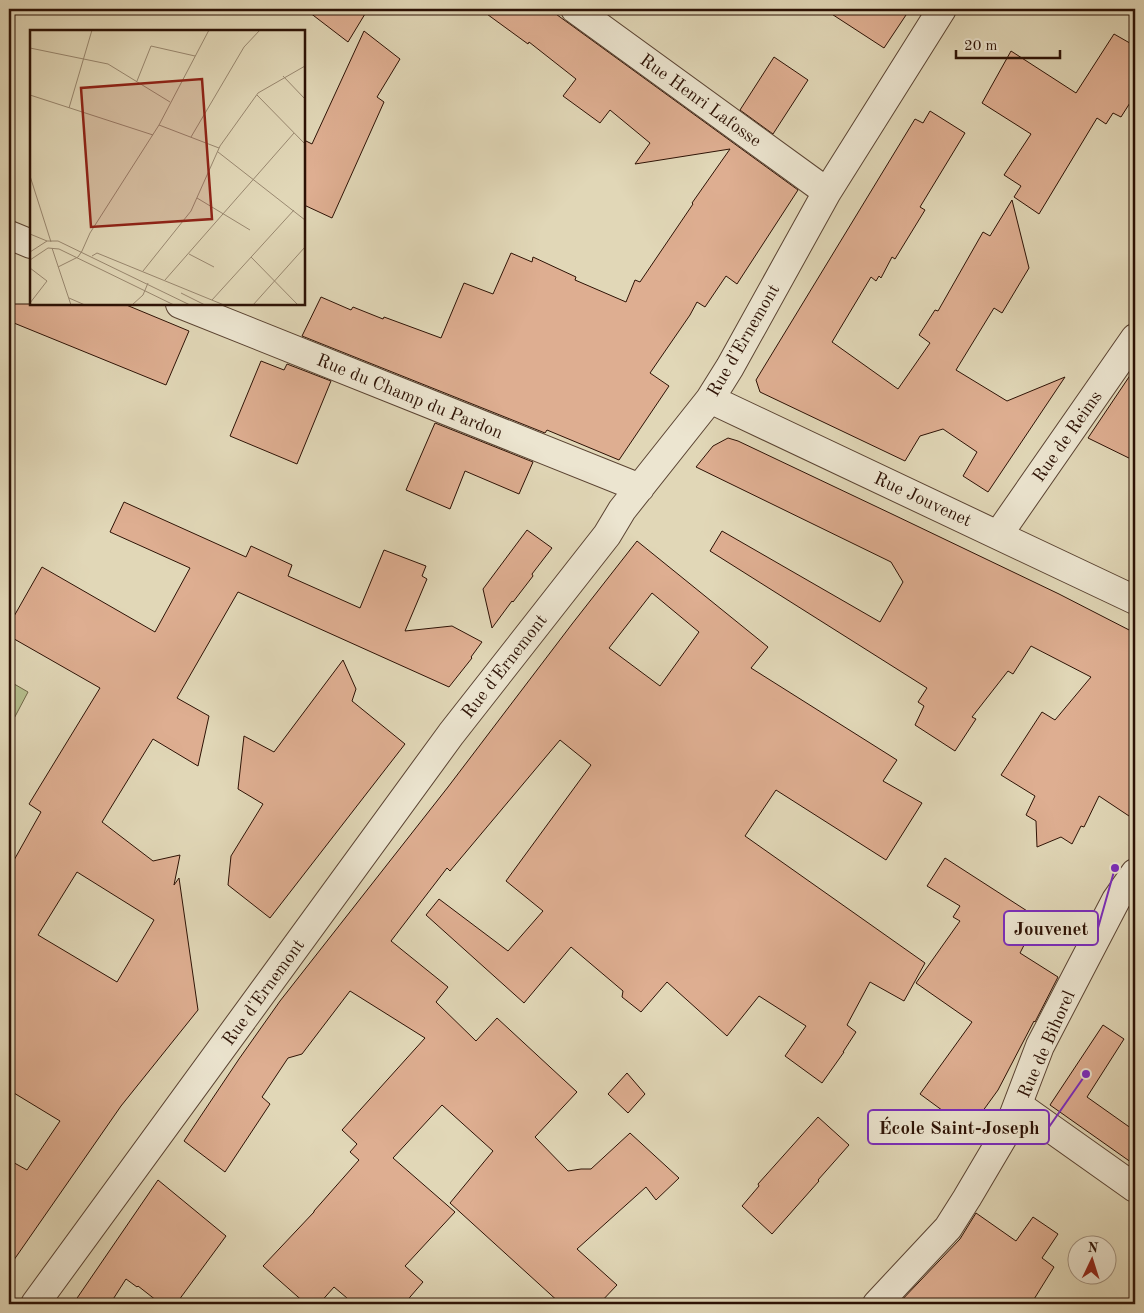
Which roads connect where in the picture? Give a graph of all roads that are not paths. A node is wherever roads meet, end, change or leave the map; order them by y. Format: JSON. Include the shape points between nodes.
{"nodes":[{"id":1,"x":575,"y":9,"type":"edge"},
{"id":2,"x":942,"y":9,"type":"edge"},
{"id":3,"x":827,"y":192,"type":"junction"},
{"id":4,"x":9,"y":235,"type":"edge"},
{"id":5,"x":30,"y":244,"type":"edge"},
{"id":6,"x":182,"y":305,"type":"edge"},
{"id":7,"x":1135,"y":338,"type":"edge"},
{"id":8,"x":710,"y":399,"type":"junction"},
{"id":9,"x":640,"y":488,"type":"junction"},
{"id":10,"x":998,"y":535,"type":"junction"},
{"id":11,"x":1135,"y":600,"type":"edge"},
{"id":12,"x":1135,"y":873,"type":"edge"},
{"id":13,"x":1018,"y":1105,"type":"junction"},
{"id":14,"x":1135,"y":1188,"type":"edge"},
{"id":15,"x":34,"y":1304,"type":"edge"},
{"id":16,"x":877,"y":1304,"type":"edge"}],
"edges":[{"from":1,"to":3,"type":"street","name":"Rue Henri Lafosse"},
{"from":2,"to":3,"type":"street","name":"Rue d'Ernemont"},
{"from":3,"to":8,"type":"street","name":"Rue d'Ernemont"},
{"from":4,"to":5,"type":"street"},
{"from":6,"to":9,"type":"street","name":"Rue du Champ du Pardon"},
{"from":7,"to":10,"type":"street","name":"Rue de Reims"},
{"from":8,"to":9,"type":"street","name":"Rue d'Ernemont"},
{"from":8,"to":10,"type":"street","name":"Rue Jouvenet"},
{"from":9,"to":15,"type":"street","name":"Rue d'Ernemont","via":[[451,734]]},
{"from":10,"to":11,"type":"street","name":"Rue Jouvenet"},
{"from":12,"to":13,"type":"street","name":"Rue de Bihorel","via":[[1116,900],[1040,1046]]},
{"from":13,"to":14,"type":"street"},
{"from":13,"to":16,"type":"street","name":"Rue de Bihorel","via":[[995,1152],[948,1228]]}]}
